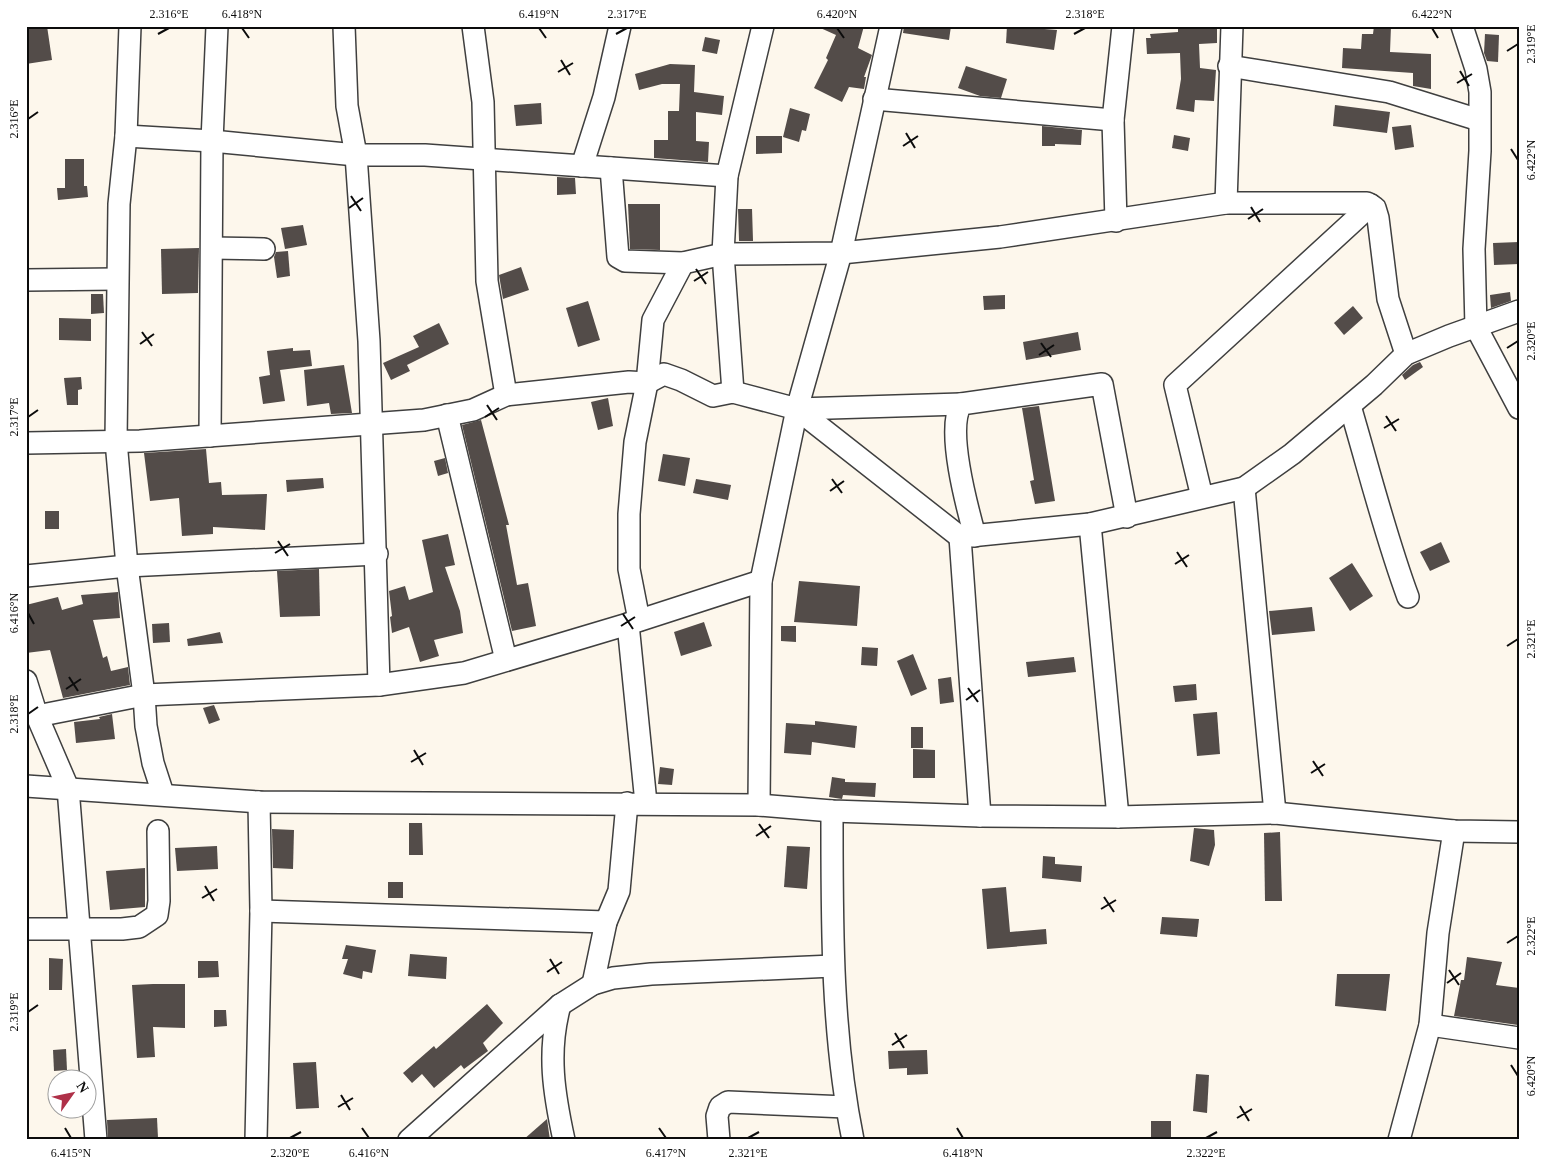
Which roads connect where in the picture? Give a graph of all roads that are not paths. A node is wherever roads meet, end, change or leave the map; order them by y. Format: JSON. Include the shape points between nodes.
{"nodes":[{"id":1,"x":130,"y":26,"type":"edge"},
{"id":2,"x":218,"y":26,"type":"edge"},
{"id":3,"x":344,"y":26,"type":"edge"},
{"id":4,"x":473,"y":26,"type":"edge"},
{"id":5,"x":620,"y":26,"type":"edge"},
{"id":6,"x":763,"y":26,"type":"edge"},
{"id":7,"x":891,"y":26,"type":"edge"},
{"id":8,"x":1124,"y":26,"type":"edge"},
{"id":9,"x":1232,"y":26,"type":"edge"},
{"id":10,"x":1462,"y":26,"type":"edge"},
{"id":11,"x":1229,"y":66,"type":"junction"},
{"id":12,"x":874,"y":99,"type":"junction"},
{"id":13,"x":1113,"y":120,"type":"junction"},
{"id":14,"x":1479,"y":120,"type":"junction"},
{"id":15,"x":126,"y":136,"type":"junction"},
{"id":16,"x":212,"y":141,"type":"junction"},
{"id":17,"x":356,"y":155,"type":"junction"},
{"id":18,"x":484,"y":159,"type":"junction"},
{"id":19,"x":582,"y":166,"type":"junction"},
{"id":20,"x":611,"y":168,"type":"junction"},
{"id":21,"x":727,"y":176,"type":"junction"},
{"id":22,"x":1226,"y":203,"type":"junction"},
{"id":23,"x":1371,"y":205,"type":"junction"},
{"id":24,"x":1116,"y":221,"type":"junction"},
{"id":25,"x":212,"y":248,"type":"junction"},
{"id":26,"x":264,"y":249,"type":"dead end"},
{"id":27,"x":841,"y":253,"type":"junction"},
{"id":28,"x":722,"y":254,"type":"junction"},
{"id":29,"x":683,"y":263,"type":"junction"},
{"id":30,"x":117,"y":279,"type":"junction"},
{"id":31,"x":26,"y":280,"type":"edge"},
{"id":32,"x":1519,"y":311,"type":"edge"},
{"id":33,"x":1476,"y":327,"type":"junction"},
{"id":34,"x":1406,"y":354,"type":"junction"},
{"id":35,"x":647,"y":384,"type":"junction"},
{"id":36,"x":733,"y":392,"type":"junction"},
{"id":37,"x":506,"y":396,"type":"junction"},
{"id":38,"x":961,"y":404,"type":"junction"},
{"id":39,"x":1350,"y":406,"type":"junction"},
{"id":40,"x":1519,"y":408,"type":"edge"},
{"id":41,"x":797,"y":409,"type":"junction"},
{"id":42,"x":447,"y":415,"type":"junction"},
{"id":43,"x":370,"y":424,"type":"junction"},
{"id":44,"x":210,"y":436,"type":"junction"},
{"id":45,"x":116,"y":441,"type":"junction"},
{"id":46,"x":26,"y":443,"type":"edge"},
{"id":47,"x":1244,"y":488,"type":"junction"},
{"id":48,"x":1202,"y":497,"type":"junction"},
{"id":49,"x":1127,"y":517,"type":"junction"},
{"id":50,"x":1090,"y":524,"type":"junction"},
{"id":51,"x":967,"y":537,"type":"junction"},
{"id":52,"x":377,"y":554,"type":"junction"},
{"id":53,"x":127,"y":566,"type":"junction"},
{"id":54,"x":26,"y":576,"type":"edge"},
{"id":55,"x":761,"y":581,"type":"junction"},
{"id":56,"x":1408,"y":598,"type":"dead end"},
{"id":57,"x":634,"y":622,"type":"junction"},
{"id":58,"x":506,"y":660,"type":"junction"},
{"id":59,"x":26,"y":681,"type":"edge"},
{"id":60,"x":379,"y":685,"type":"junction"},
{"id":61,"x":144,"y":695,"type":"junction"},
{"id":62,"x":37,"y":716,"type":"junction"},
{"id":63,"x":26,"y":786,"type":"edge"},
{"id":64,"x":68,"y":788,"type":"junction"},
{"id":65,"x":163,"y":794,"type":"junction"},
{"id":66,"x":259,"y":802,"type":"junction"},
{"id":67,"x":637,"y":803,"type":"junction"},
{"id":68,"x":759,"y":805,"type":"junction"},
{"id":69,"x":832,"y":811,"type":"junction"},
{"id":70,"x":1275,"y":813,"type":"junction"},
{"id":71,"x":980,"y":816,"type":"junction"},
{"id":72,"x":1118,"y":817,"type":"junction"},
{"id":73,"x":158,"y":831,"type":"dead end"},
{"id":74,"x":1454,"y":831,"type":"junction"},
{"id":75,"x":1519,"y":832,"type":"edge"},
{"id":76,"x":261,"y":911,"type":"junction"},
{"id":77,"x":606,"y":922,"type":"junction"},
{"id":78,"x":26,"y":929,"type":"edge"},
{"id":79,"x":79,"y":931,"type":"junction"},
{"id":80,"x":833,"y":966,"type":"junction"},
{"id":81,"x":593,"y":984,"type":"junction"},
{"id":82,"x":560,"y":1005,"type":"junction"},
{"id":83,"x":1430,"y":1025,"type":"junction"},
{"id":84,"x":1519,"y":1038,"type":"edge"},
{"id":85,"x":846,"y":1107,"type":"junction"},
{"id":86,"x":96,"y":1140,"type":"edge"},
{"id":87,"x":256,"y":1140,"type":"edge"},
{"id":88,"x":409,"y":1140,"type":"edge"},
{"id":89,"x":564,"y":1140,"type":"edge"},
{"id":90,"x":719,"y":1140,"type":"edge"},
{"id":91,"x":853,"y":1140,"type":"edge"},
{"id":92,"x":1399,"y":1140,"type":"edge"}],
"edges":[{"from":1,"to":15,"type":"street"},
{"from":2,"to":16,"type":"street"},
{"from":3,"to":17,"type":"street","via":[[347,106]]},
{"from":4,"to":18,"type":"street","via":[[483,102]]},
{"from":5,"to":19,"type":"street","via":[[604,97]]},
{"from":6,"to":21,"type":"street"},
{"from":7,"to":12,"type":"street"},
{"from":8,"to":13,"type":"street"},
{"from":9,"to":11,"type":"street"},
{"from":10,"to":14,"type":"street","via":[[1476,69],[1480,92]]},
{"from":11,"to":14,"type":"street","via":[[1389,92]]},
{"from":11,"to":22,"type":"street"},
{"from":12,"to":13,"type":"street"},
{"from":12,"to":27,"type":"street"},
{"from":13,"to":24,"type":"street"},
{"from":14,"to":33,"type":"street","via":[[1474,249]]},
{"from":15,"to":16,"type":"street"},
{"from":15,"to":30,"type":"street","via":[[119,204]]},
{"from":16,"to":17,"type":"street"},
{"from":16,"to":25,"type":"street"},
{"from":17,"to":18,"type":"street"},
{"from":17,"to":43,"type":"street"},
{"from":18,"to":19,"type":"street"},
{"from":18,"to":37,"type":"street","via":[[487,281]]},
{"from":19,"to":20,"type":"street"},
{"from":20,"to":21,"type":"street"},
{"from":20,"to":29,"type":"street","via":[[618,257],[625,261]]},
{"from":21,"to":28,"type":"street"},
{"from":22,"to":23,"type":"street"},
{"from":22,"to":24,"type":"street"},
{"from":23,"to":34,"type":"street","via":[[1378,218],[1388,300]]},
{"from":23,"to":48,"type":"street","via":[[1175,384]]},
{"from":24,"to":27,"type":"street"},
{"from":25,"to":26,"type":"street"},
{"from":25,"to":44,"type":"street"},
{"from":27,"to":28,"type":"street"},
{"from":27,"to":41,"type":"street"},
{"from":28,"to":29,"type":"street"},
{"from":28,"to":36,"type":"street"},
{"from":29,"to":35,"type":"street","via":[[654,320]]},
{"from":30,"to":31,"type":"street"},
{"from":30,"to":45,"type":"street"},
{"from":32,"to":33,"type":"street"},
{"from":33,"to":34,"type":"street"},
{"from":33,"to":40,"type":"street"},
{"from":34,"to":39,"type":"street"},
{"from":35,"to":36,"type":"street","via":[[664,374],[713,396]]},
{"from":35,"to":37,"type":"street","via":[[629,382]]},
{"from":35,"to":57,"type":"street","via":[[635,442],[628,514]]},
{"from":36,"to":41,"type":"street"},
{"from":37,"to":42,"type":"street","via":[[474,410]]},
{"from":38,"to":41,"type":"street"},
{"from":38,"to":49,"type":"street","via":[[1102,384]]},
{"from":38,"to":51,"type":"street","via":[[955,419]]},
{"from":39,"to":47,"type":"street"},
{"from":39,"to":56,"type":"street","via":[[1388,541]]},
{"from":41,"to":51,"type":"street"},
{"from":41,"to":55,"type":"street"},
{"from":42,"to":43,"type":"street"},
{"from":42,"to":58,"type":"street"},
{"from":43,"to":44,"type":"street"},
{"from":43,"to":52,"type":"street"},
{"from":44,"to":45,"type":"street"},
{"from":45,"to":46,"type":"street"},
{"from":45,"to":53,"type":"street"},
{"from":47,"to":48,"type":"street"},
{"from":47,"to":70,"type":"street"},
{"from":48,"to":49,"type":"street"},
{"from":49,"to":50,"type":"street"},
{"from":50,"to":51,"type":"street"},
{"from":50,"to":72,"type":"street"},
{"from":51,"to":71,"type":"street"},
{"from":52,"to":53,"type":"street"},
{"from":52,"to":60,"type":"street"},
{"from":53,"to":54,"type":"street"},
{"from":53,"to":61,"type":"street"},
{"from":55,"to":57,"type":"street"},
{"from":55,"to":68,"type":"street"},
{"from":57,"to":58,"type":"street"},
{"from":57,"to":67,"type":"street"},
{"from":58,"to":60,"type":"street","via":[[464,672]]},
{"from":59,"to":62,"type":"street"},
{"from":60,"to":61,"type":"street"},
{"from":61,"to":62,"type":"street"},
{"from":61,"to":65,"type":"street","via":[[153,763]]},
{"from":62,"to":64,"type":"street"},
{"from":63,"to":64,"type":"street"},
{"from":64,"to":65,"type":"street"},
{"from":64,"to":79,"type":"street"},
{"from":65,"to":66,"type":"street"},
{"from":66,"to":67,"type":"street"},
{"from":66,"to":76,"type":"street"},
{"from":67,"to":68,"type":"street"},
{"from":67,"to":77,"type":"street","via":[[619,891]]},
{"from":68,"to":69,"type":"street"},
{"from":69,"to":71,"type":"street"},
{"from":69,"to":80,"type":"street"},
{"from":70,"to":72,"type":"street"},
{"from":70,"to":74,"type":"street"},
{"from":71,"to":72,"type":"street"},
{"from":73,"to":79,"type":"street","via":[[157,915],[139,927]]},
{"from":74,"to":75,"type":"street"},
{"from":74,"to":83,"type":"street","via":[[1438,933]]},
{"from":76,"to":77,"type":"street"},
{"from":76,"to":87,"type":"street"},
{"from":77,"to":81,"type":"street"},
{"from":78,"to":79,"type":"street"},
{"from":79,"to":86,"type":"street"},
{"from":80,"to":81,"type":"street","via":[[651,974],[613,978]]},
{"from":80,"to":85,"type":"street"},
{"from":81,"to":82,"type":"street"},
{"from":82,"to":88,"type":"street"},
{"from":82,"to":89,"type":"street","via":[[552,1062]]},
{"from":83,"to":84,"type":"street"},
{"from":83,"to":92,"type":"street"},
{"from":85,"to":90,"type":"street","via":[[728,1102],[720,1107],[717,1116]]},
{"from":85,"to":91,"type":"street"}]}
